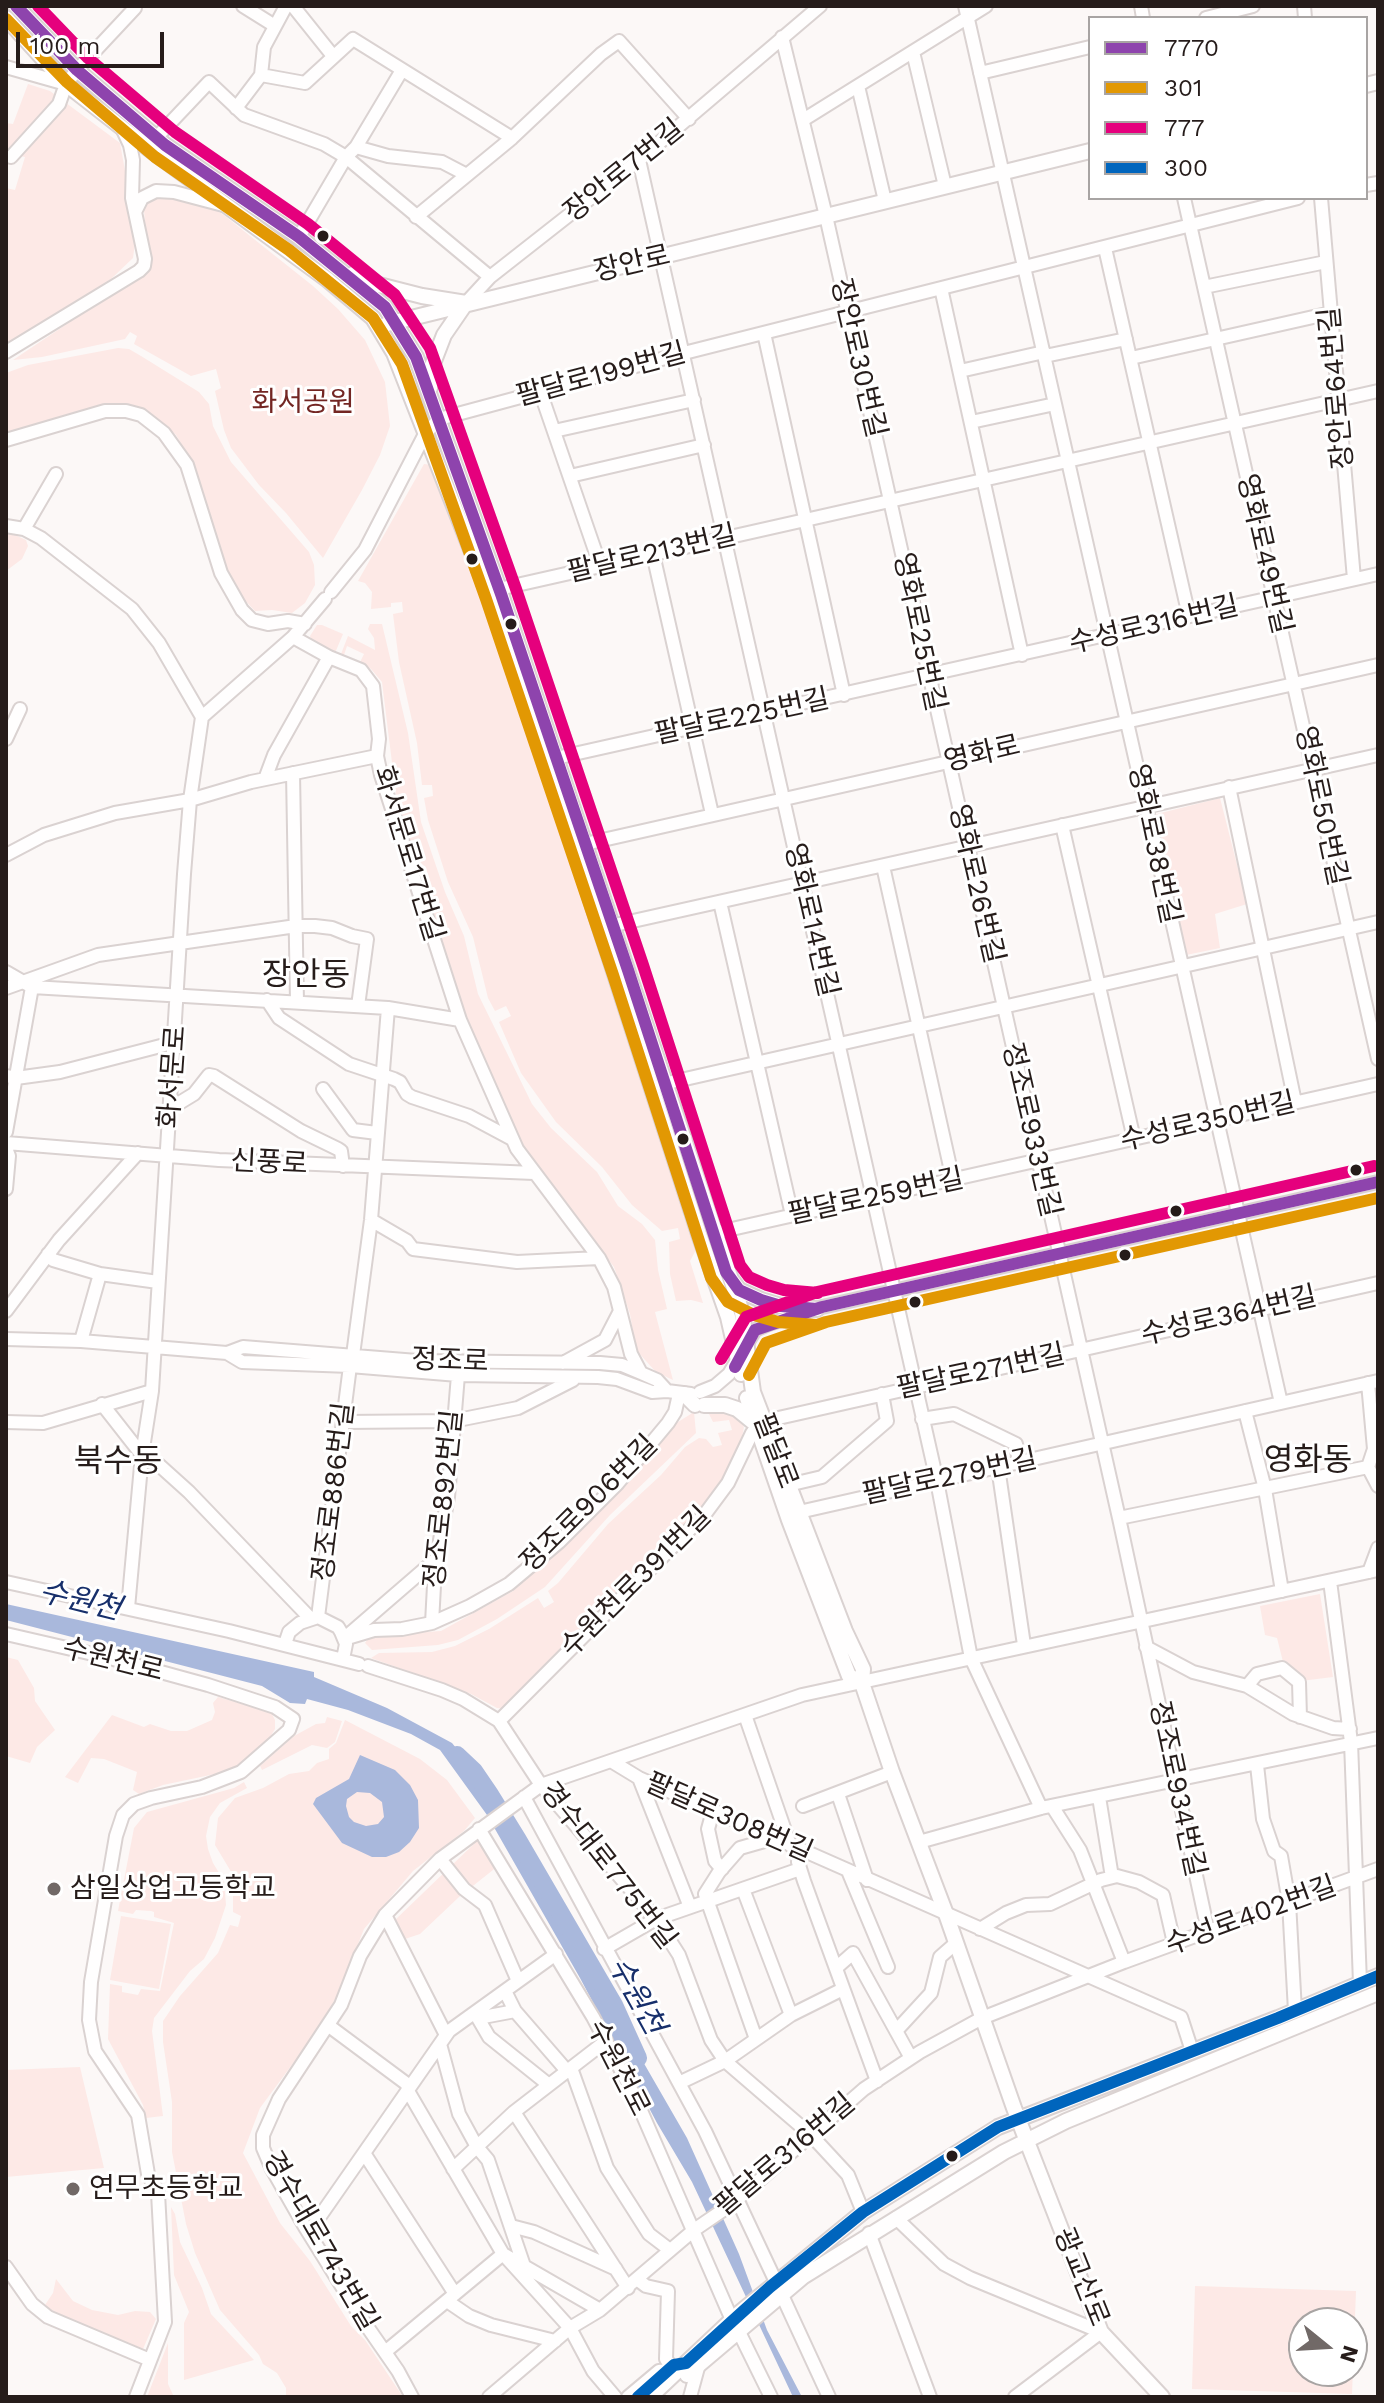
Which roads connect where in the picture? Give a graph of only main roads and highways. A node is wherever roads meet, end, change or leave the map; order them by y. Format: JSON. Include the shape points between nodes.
{"nodes":[{"id":1,"x":16,"y":6,"type":"edge"},
{"id":2,"x":6,"y":18,"type":"edge"},
{"id":3,"x":1088,"y":151,"type":"edge"},
{"id":4,"x":335,"y":266,"type":"junction"},
{"id":5,"x":466,"y":303,"type":"junction"},
{"id":6,"x":394,"y":322,"type":"junction"},
{"id":7,"x":379,"y":327,"type":"junction"},
{"id":8,"x":430,"y":395,"type":"junction"},
{"id":9,"x":606,"y":927,"type":"junction"},
{"id":10,"x":726,"y":1272,"type":"junction"},
{"id":11,"x":817,"y":1309,"type":"road end"},
{"id":12,"x":689,"y":1396,"type":"road end"},
{"id":13,"x":758,"y":1425,"type":"junction"},
{"id":14,"x":862,"y":1683,"type":"junction"},
{"id":15,"x":1378,"y":1976,"type":"edge"},
{"id":16,"x":1378,"y":1993,"type":"edge"},
{"id":17,"x":1018,"y":2118,"type":"junction"},
{"id":18,"x":1027,"y":2140,"type":"junction"},
{"id":19,"x":775,"y":2290,"type":"junction"},
{"id":20,"x":681,"y":2366,"type":"junction"},
{"id":21,"x":638,"y":2397,"type":"edge"},
{"id":22,"x":650,"y":2397,"type":"edge"},
{"id":23,"x":662,"y":2397,"type":"edge"},
{"id":24,"x":1162,"y":2397,"type":"edge"}],
"edges":[{"from":1,"to":4,"type":"main road","name":"팔달로","via":[[77,70],[156,138]]},
{"from":2,"to":7,"type":"main road","name":"팔달로","via":[[66,84],[328,280]]},
{"from":3,"to":5,"type":"main road","name":"장안로"},
{"from":4,"to":5,"type":"main road","via":[[375,284]]},
{"from":4,"to":6,"type":"main road","name":"팔달로","via":[[385,307]]},
{"from":5,"to":6,"type":"main road","name":"장안로"},
{"from":5,"to":8,"type":"main road","via":[[444,335],[432,366]]},
{"from":6,"to":7,"type":"main road","name":"장안로"},
{"from":6,"to":8,"type":"main road","name":"팔달로","via":[[416,357]]},
{"from":7,"to":9,"type":"main road","name":"팔달로","via":[[394,353],[488,593]]},
{"from":8,"to":9,"type":"main road","name":"팔달로","via":[[585,844]]},
{"from":9,"to":10,"type":"main road","name":"팔달로"},
{"from":9,"to":13,"type":"main road","name":"팔달로"},
{"from":10,"to":11,"type":"main road","via":[[739,1290],[761,1300]]},
{"from":10,"to":13,"type":"main road","name":"팔달로","via":[[742,1312]]},
{"from":12,"to":13,"type":"main road","via":[[730,1407]]},
{"from":13,"to":14,"type":"main road","name":"팔달로","via":[[863,1669]]},
{"from":13,"to":14,"type":"main road","name":"팔달로","via":[[849,1676]]},
{"from":14,"to":17,"type":"main road","name":"팔달로"},
{"from":15,"to":17,"type":"main road"},
{"from":16,"to":18,"type":"main road"},
{"from":17,"to":18,"type":"main road","name":"팔달로"},
{"from":17,"to":19,"type":"main road","via":[[863,2212]]},
{"from":18,"to":19,"type":"main road"},
{"from":18,"to":24,"type":"main road","name":"광교산로","via":[[1101,2332]]},
{"from":19,"to":20,"type":"main road"},
{"from":20,"to":21,"type":"main road"},
{"from":20,"to":22,"type":"main road"},
{"from":20,"to":23,"type":"main road"}]}
